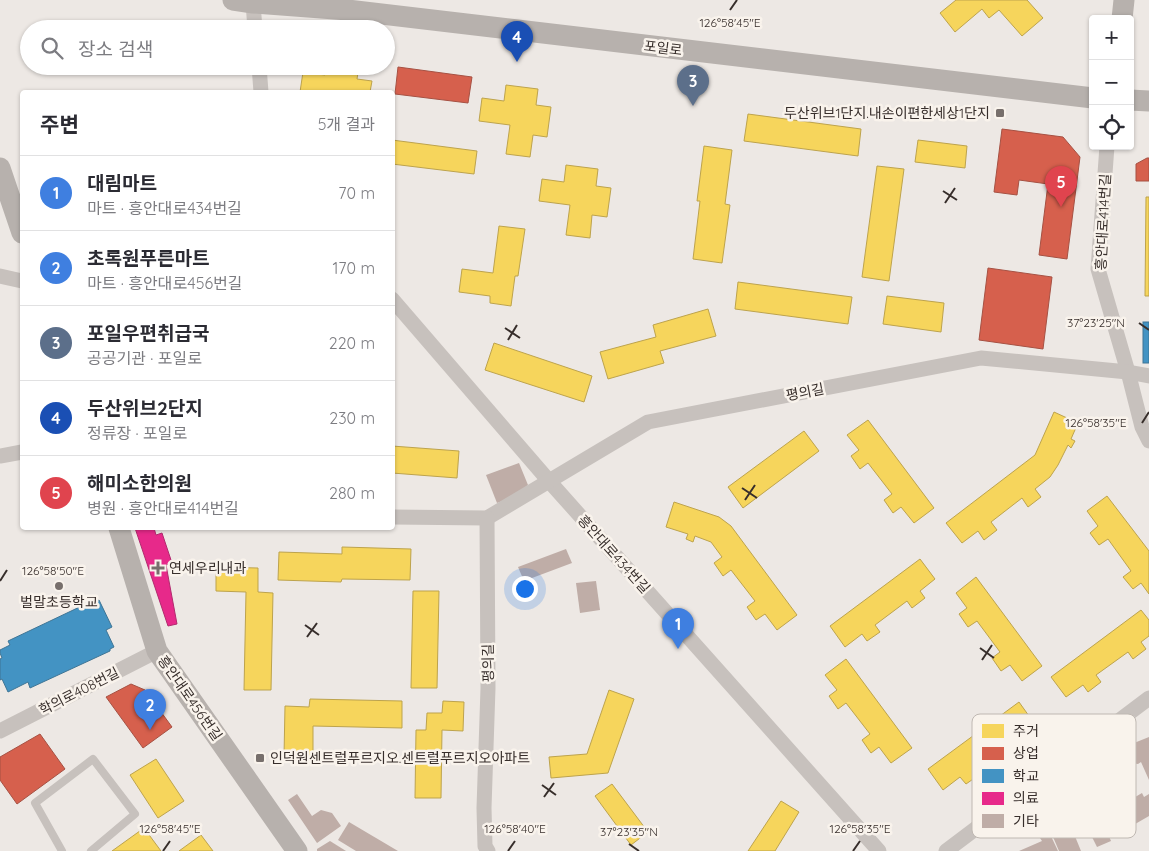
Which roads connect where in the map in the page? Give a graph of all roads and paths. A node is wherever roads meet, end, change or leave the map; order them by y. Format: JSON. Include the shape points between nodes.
{"nodes":[{"id":1,"x":1124,"y":0,"type":"edge"},
{"id":2,"x":243,"y":1,"type":"edge"},
{"id":3,"x":348,"y":5,"type":"edge"},
{"id":4,"x":1122,"y":15,"type":"edge"},
{"id":5,"x":251,"y":20,"type":"edge"},
{"id":6,"x":259,"y":75,"type":"edge"},
{"id":7,"x":261,"y":90,"type":"edge"},
{"id":8,"x":1089,"y":98,"type":"edge"},
{"id":9,"x":1134,"y":100,"type":"edge"},
{"id":10,"x":1149,"y":101,"type":"edge"},
{"id":11,"x":1107,"y":150,"type":"edge"},
{"id":12,"x":0,"y":168,"type":"edge"},
{"id":13,"x":20,"y":227,"type":"edge"},
{"id":14,"x":0,"y":276,"type":"edge"},
{"id":15,"x":20,"y":281,"type":"edge"},
{"id":16,"x":395,"y":302,"type":"edge"},
{"id":17,"x":395,"y":319,"type":"edge"},
{"id":18,"x":412,"y":321,"type":"junction"},
{"id":19,"x":1128,"y":372,"type":"junction"},
{"id":20,"x":1149,"y":376,"type":"edge"},
{"id":21,"x":1149,"y":441,"type":"edge"},
{"id":22,"x":20,"y":452,"type":"edge"},
{"id":23,"x":0,"y":456,"type":"edge"},
{"id":24,"x":549,"y":481,"type":"junction"},
{"id":25,"x":395,"y":517,"type":"edge"},
{"id":26,"x":487,"y":518,"type":"junction"},
{"id":27,"x":120,"y":530,"type":"edge"},
{"id":28,"x":157,"y":651,"type":"junction"},
{"id":29,"x":1149,"y":698,"type":"edge"},
{"id":30,"x":1128,"y":714,"type":"edge"},
{"id":31,"x":0,"y":731,"type":"edge"},
{"id":32,"x":972,"y":831,"type":"edge"},
{"id":33,"x":62,"y":851,"type":"edge"},
{"id":34,"x":91,"y":851,"type":"edge"},
{"id":35,"x":296,"y":851,"type":"edge"},
{"id":36,"x":488,"y":851,"type":"edge"},
{"id":37,"x":880,"y":851,"type":"edge"},
{"id":38,"x":946,"y":851,"type":"edge"}],
"edges":[{"from":1,"to":4,"type":"street"},
{"from":2,"to":3,"type":"street","name":"포일로"},
{"from":2,"to":5,"type":"street"},
{"from":3,"to":8,"type":"street","name":"포일로"},
{"from":6,"to":7,"type":"street"},
{"from":9,"to":10,"type":"street"},
{"from":11,"to":19,"type":"street","name":"흥안대로414번길","via":[[1098,269]]},
{"from":12,"to":13,"type":"street"},
{"from":14,"to":15,"type":"street"},
{"from":16,"to":18,"type":"street","name":"흥안대로434번길"},
{"from":17,"to":18,"type":"street"},
{"from":18,"to":24,"type":"street","name":"흥안대로434번길"},
{"from":19,"to":20,"type":"street","name":"평의길"},
{"from":19,"to":21,"type":"street","name":"흥안대로414번길","via":[[1142,427]]},
{"from":19,"to":24,"type":"street","name":"평의길","via":[[981,358],[648,422]]},
{"from":22,"to":23,"type":"street"},
{"from":24,"to":26,"type":"street","name":"평의길"},
{"from":24,"to":37,"type":"street","name":"흥안대로434번길"},
{"from":25,"to":26,"type":"street"},
{"from":26,"to":36,"type":"street","name":"평의길","via":[[488,688],[484,808],[485,846]]},
{"from":27,"to":28,"type":"street","name":"흥안대로456번길"},
{"from":28,"to":31,"type":"street","name":"학의로408번길"},
{"from":28,"to":35,"type":"street","name":"흥안대로456번길"},
{"from":29,"to":30,"type":"street"},
{"from":32,"to":38,"type":"street"},
{"from":33,"to":34,"type":"lane","via":[[35,803],[93,759],[135,814]]}]}
